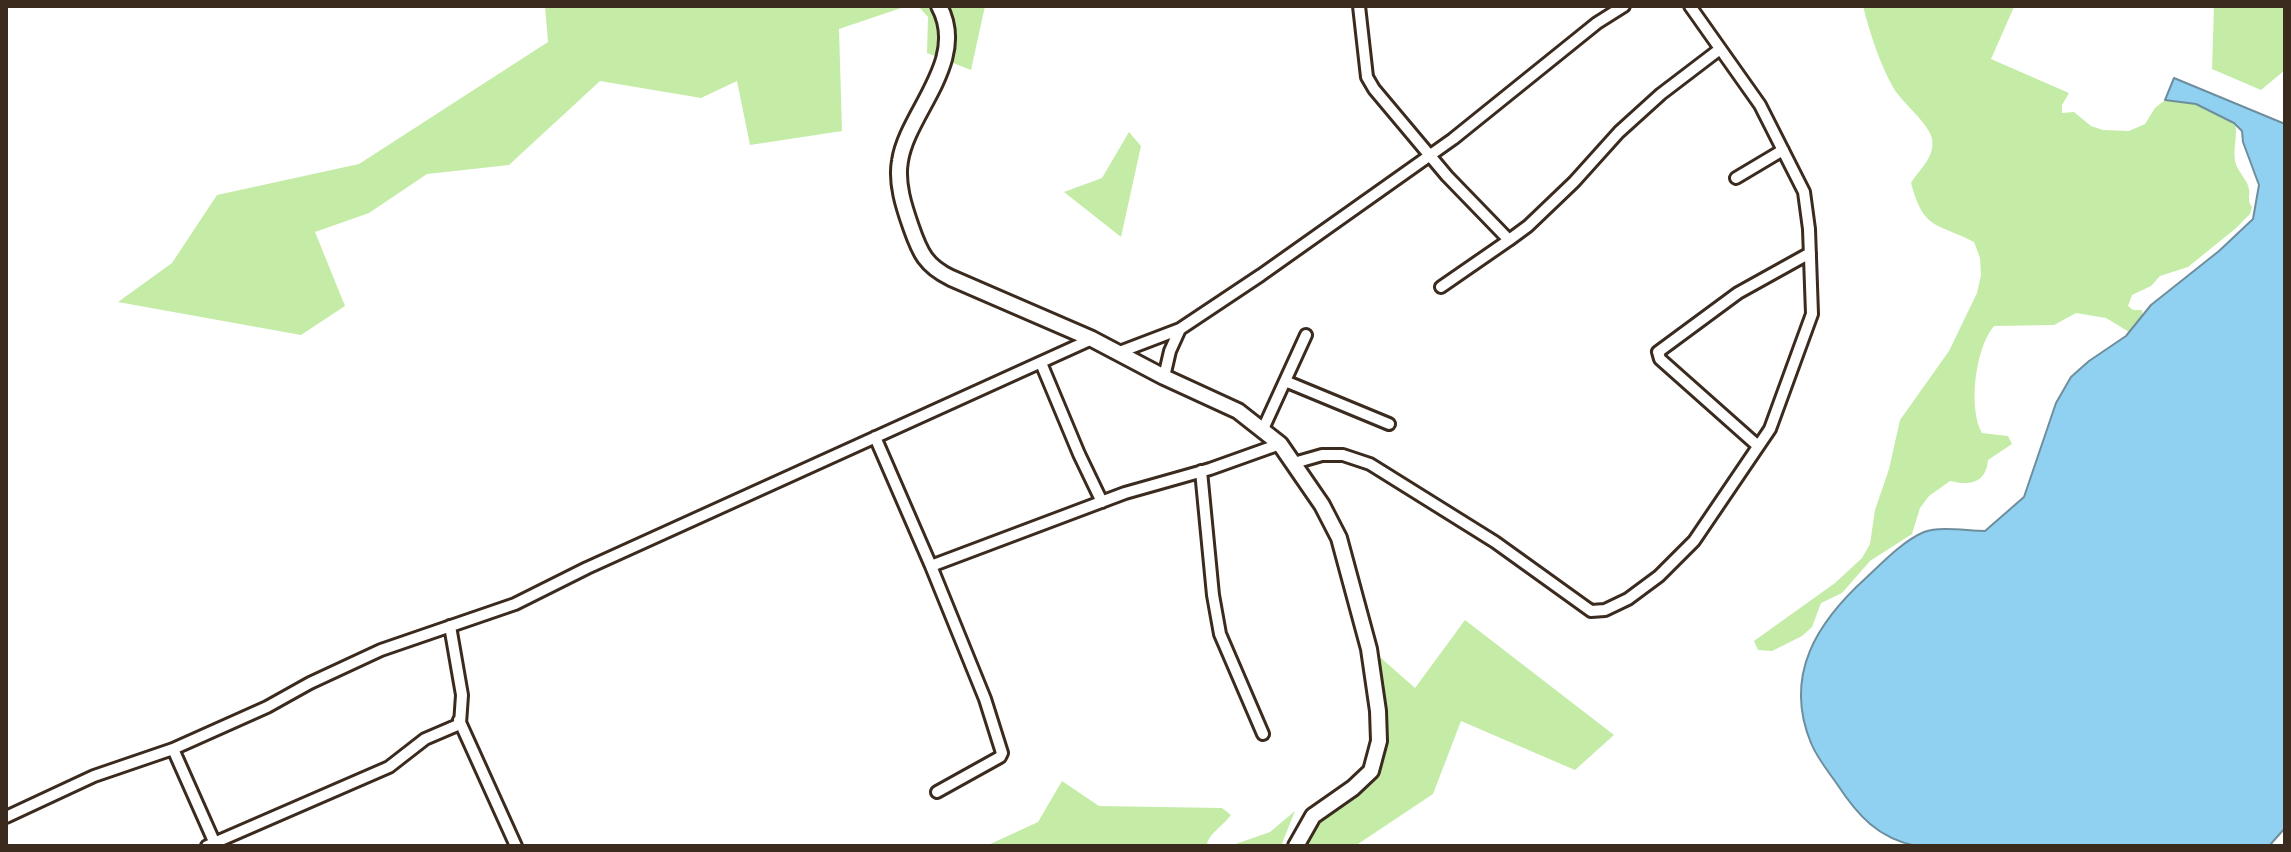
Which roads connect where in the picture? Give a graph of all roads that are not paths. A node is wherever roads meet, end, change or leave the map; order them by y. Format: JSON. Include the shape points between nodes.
{"nodes":[{"id":1,"x":939,"y":6,"type":"edge"},
{"id":2,"x":1359,"y":6,"type":"edge"},
{"id":3,"x":1624,"y":6,"type":"edge"},
{"id":4,"x":1690,"y":6,"type":"edge"},
{"id":5,"x":1720,"y":49,"type":"junction"},
{"id":6,"x":1783,"y":150,"type":"junction"},
{"id":7,"x":1430,"y":156,"type":"junction"},
{"id":8,"x":1736,"y":178,"type":"dead end"},
{"id":9,"x":1509,"y":240,"type":"junction"},
{"id":10,"x":1810,"y":253,"type":"junction"},
{"id":11,"x":1441,"y":287,"type":"dead end"},
{"id":12,"x":1180,"y":329,"type":"junction"},
{"id":13,"x":1306,"y":335,"type":"dead end"},
{"id":14,"x":1092,"y":339,"type":"junction"},
{"id":15,"x":1117,"y":353,"type":"junction"},
{"id":16,"x":1041,"y":363,"type":"junction"},
{"id":17,"x":1164,"y":377,"type":"junction"},
{"id":18,"x":1285,"y":381,"type":"junction"},
{"id":19,"x":1389,"y":424,"type":"dead end"},
{"id":20,"x":1263,"y":429,"type":"junction"},
{"id":21,"x":875,"y":437,"type":"junction"},
{"id":22,"x":1280,"y":444,"type":"junction"},
{"id":23,"x":1758,"y":446,"type":"junction"},
{"id":24,"x":1294,"y":463,"type":"junction"},
{"id":25,"x":1201,"y":471,"type":"junction"},
{"id":26,"x":1102,"y":502,"type":"junction"},
{"id":27,"x":931,"y":566,"type":"junction"},
{"id":28,"x":450,"y":626,"type":"junction"},
{"id":29,"x":459,"y":719,"type":"junction"},
{"id":30,"x":1263,"y":734,"type":"dead end"},
{"id":31,"x":173,"y":749,"type":"junction"},
{"id":32,"x":937,"y":792,"type":"dead end"},
{"id":33,"x":6,"y":817,"type":"edge"},
{"id":34,"x":212,"y":845,"type":"edge"},
{"id":35,"x":516,"y":846,"type":"edge"},
{"id":36,"x":1296,"y":846,"type":"edge"}],
"edges":[{"from":1,"to":14,"type":"main road","via":[[947,28],[942,67],[904,146],[899,172],[917,243],[935,270]]},
{"from":2,"to":7,"type":"street","via":[[1370,83]]},
{"from":3,"to":7,"type":"street"},
{"from":4,"to":5,"type":"street"},
{"from":5,"to":6,"type":"street","via":[[1760,105]]},
{"from":5,"to":9,"type":"street","via":[[1619,132],[1562,194]]},
{"from":6,"to":8,"type":"street"},
{"from":6,"to":10,"type":"street","via":[[1804,192]]},
{"from":7,"to":9,"type":"street"},
{"from":7,"to":12,"type":"street"},
{"from":9,"to":11,"type":"street"},
{"from":10,"to":23,"type":"street","via":[[1810,321],[1776,416]]},
{"from":10,"to":23,"type":"street","via":[[1738,293],[1658,352]]},
{"from":12,"to":15,"type":"street"},
{"from":12,"to":17,"type":"street"},
{"from":13,"to":18,"type":"street"},
{"from":14,"to":15,"type":"main road"},
{"from":14,"to":16,"type":"street"},
{"from":15,"to":17,"type":"main road"},
{"from":16,"to":21,"type":"street"},
{"from":16,"to":26,"type":"street"},
{"from":17,"to":20,"type":"main road","via":[[1238,411]]},
{"from":18,"to":19,"type":"street"},
{"from":18,"to":20,"type":"street"},
{"from":20,"to":22,"type":"main road"},
{"from":21,"to":27,"type":"street"},
{"from":21,"to":28,"type":"street","via":[[515,604]]},
{"from":22,"to":24,"type":"main road"},
{"from":22,"to":25,"type":"street"},
{"from":23,"to":24,"type":"street","via":[[1690,546],[1651,583],[1597,612],[1370,464],[1330,454]]},
{"from":24,"to":36,"type":"main road","via":[[1343,550],[1369,649],[1379,725],[1371,771],[1313,816]]},
{"from":25,"to":26,"type":"street"},
{"from":25,"to":30,"type":"street","via":[[1220,634]]},
{"from":26,"to":27,"type":"street"},
{"from":27,"to":32,"type":"street","via":[[1002,753]]},
{"from":28,"to":29,"type":"street","via":[[462,695]]},
{"from":28,"to":31,"type":"street","via":[[348,665]]},
{"from":29,"to":34,"type":"street","via":[[460,724],[425,739],[389,767]]},
{"from":29,"to":35,"type":"street"},
{"from":31,"to":33,"type":"street","via":[[94,776]]},
{"from":31,"to":34,"type":"street"}]}
